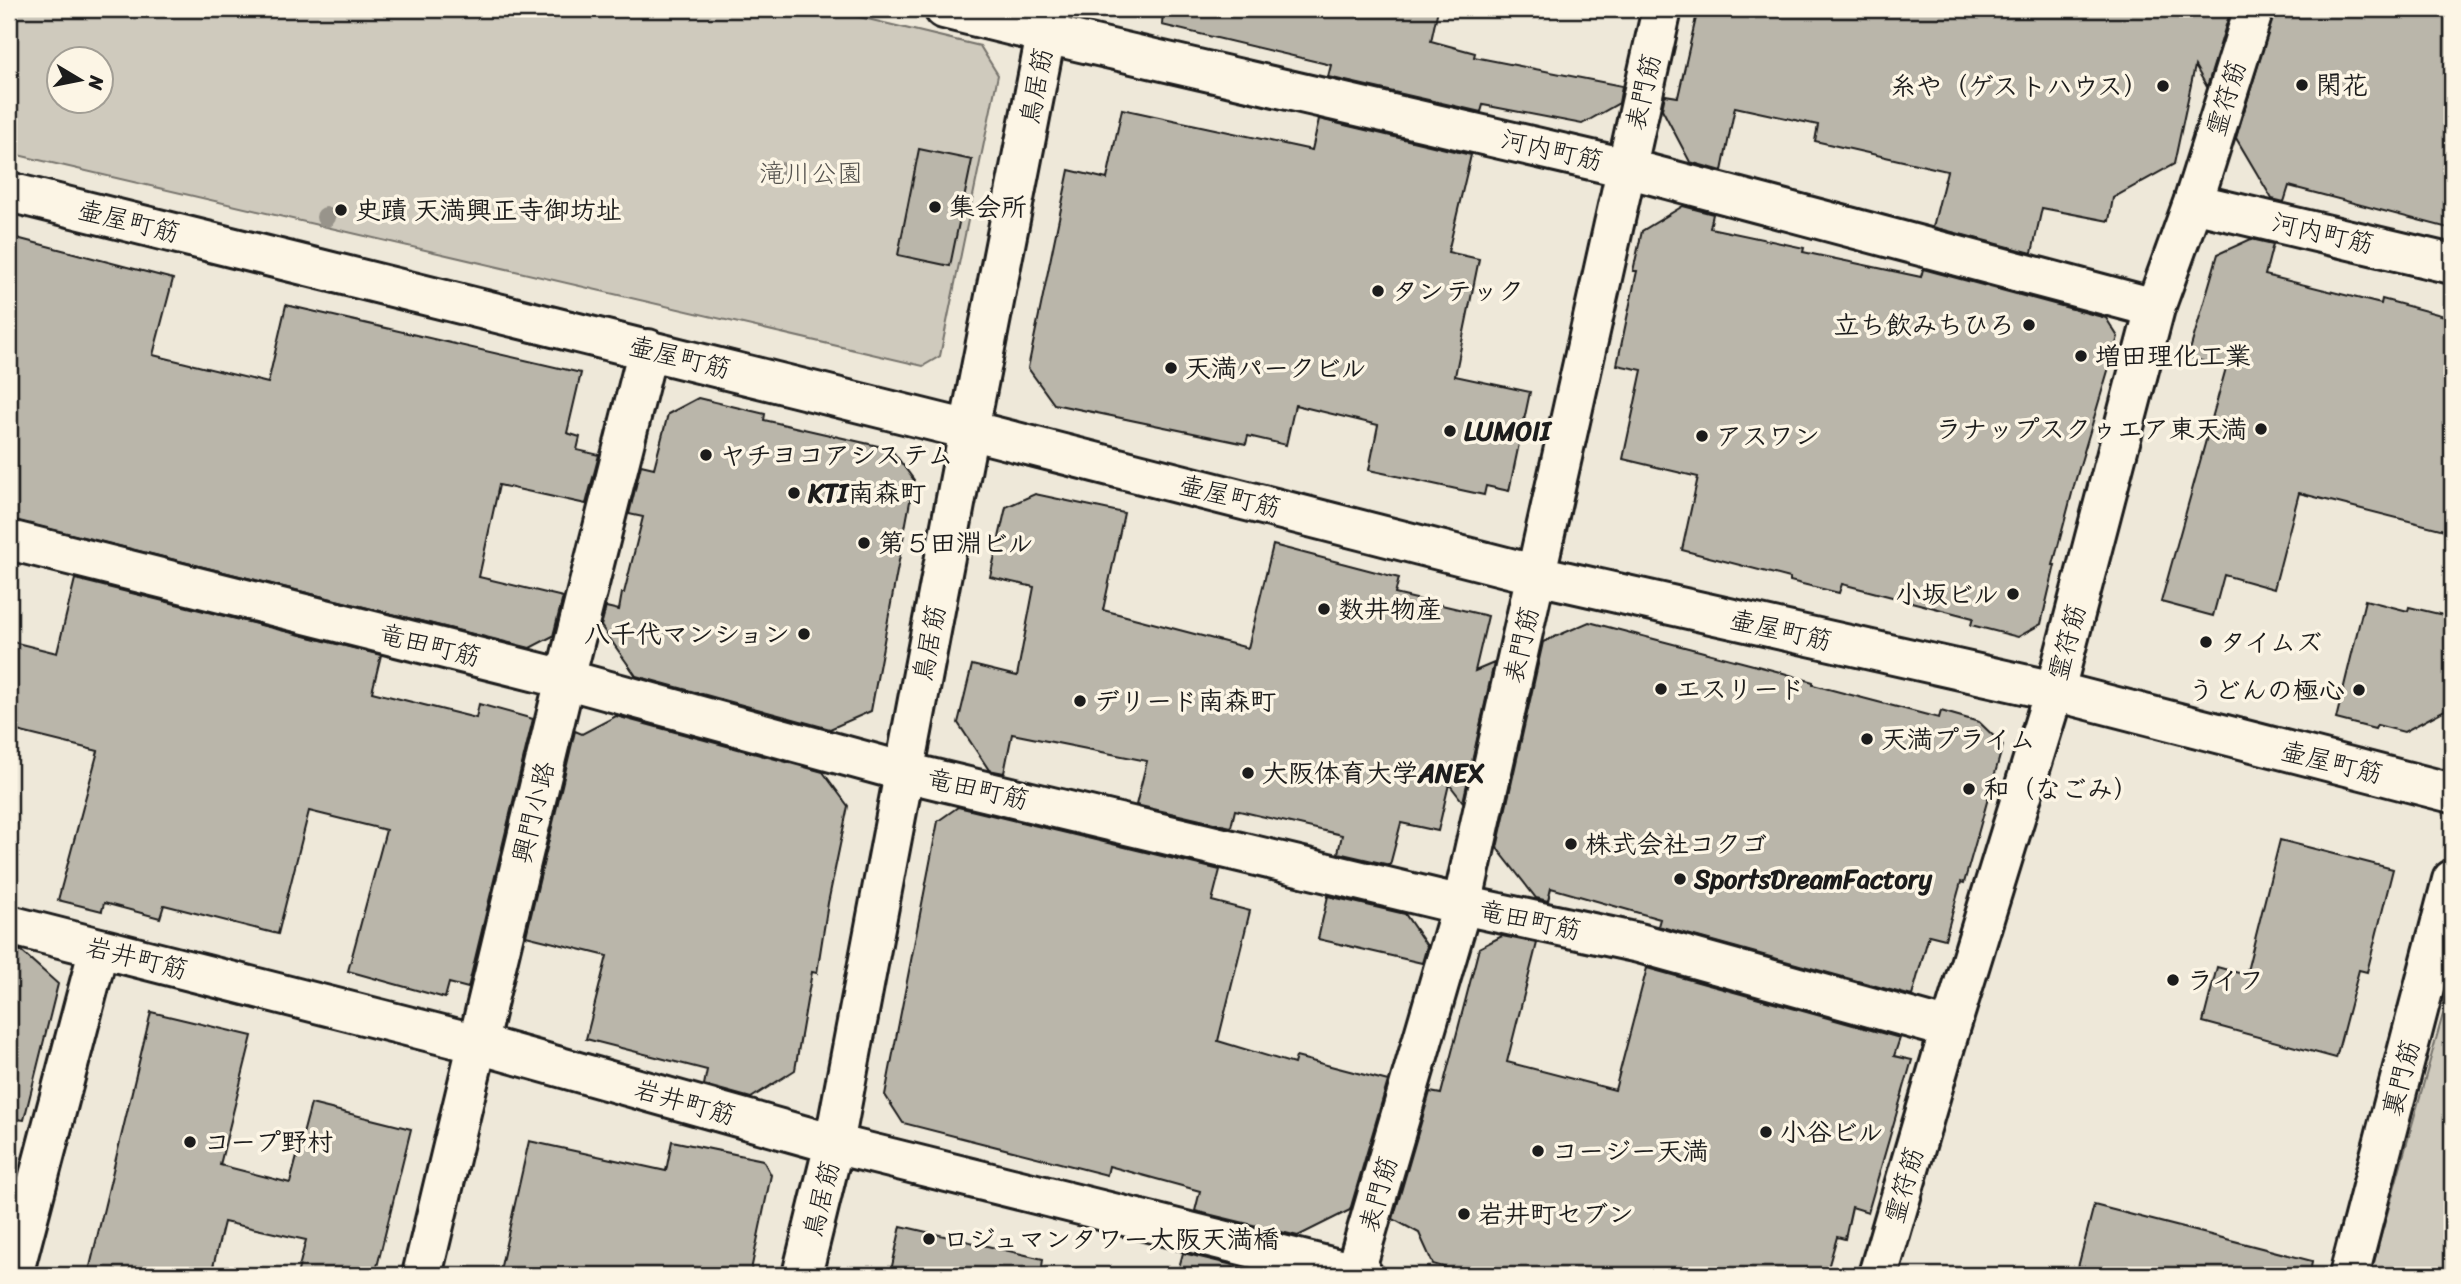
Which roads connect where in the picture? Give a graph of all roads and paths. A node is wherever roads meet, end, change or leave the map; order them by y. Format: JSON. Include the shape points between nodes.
{"nodes":[{"id":1,"x":944,"y":9,"type":"edge"},
{"id":2,"x":1662,"y":9,"type":"edge"},
{"id":3,"x":2254,"y":9,"type":"edge"},
{"id":4,"x":1049,"y":22,"type":"edge"},
{"id":5,"x":1626,"y":168,"type":"junction"},
{"id":6,"x":9,"y":192,"type":"edge"},
{"id":7,"x":2193,"y":203,"type":"junction"},
{"id":8,"x":2452,"y":264,"type":"edge"},
{"id":9,"x":2155,"y":308,"type":"junction"},
{"id":10,"x":648,"y":349,"type":"junction"},
{"id":11,"x":969,"y":430,"type":"junction"},
{"id":12,"x":9,"y":540,"type":"edge"},
{"id":13,"x":1537,"y":575,"type":"junction"},
{"id":14,"x":565,"y":679,"type":"junction"},
{"id":15,"x":2054,"y":691,"type":"junction"},
{"id":16,"x":905,"y":772,"type":"junction"},
{"id":17,"x":2452,"y":793,"type":"edge"},
{"id":18,"x":2452,"y":880,"type":"edge"},
{"id":19,"x":1462,"y":905,"type":"junction"},
{"id":20,"x":9,"y":925,"type":"edge"},
{"id":21,"x":100,"y":948,"type":"junction"},
{"id":22,"x":1950,"y":1029,"type":"junction"},
{"id":23,"x":478,"y":1044,"type":"junction"},
{"id":24,"x":834,"y":1144,"type":"junction"},
{"id":25,"x":1357,"y":1274,"type":"edge"},
{"id":26,"x":13,"y":1275,"type":"edge"},
{"id":27,"x":422,"y":1275,"type":"edge"},
{"id":28,"x":802,"y":1275,"type":"edge"},
{"id":29,"x":1878,"y":1275,"type":"edge"},
{"id":30,"x":2350,"y":1275,"type":"edge"}],
"edges":[{"from":1,"to":4,"type":"street","name":"河内町筋"},
{"from":2,"to":5,"type":"street","name":"表門筋"},
{"from":3,"to":7,"type":"street","name":"霊符筋"},
{"from":4,"to":5,"type":"street","name":"河内町筋"},
{"from":4,"to":11,"type":"street","name":"鳥居筋"},
{"from":5,"to":9,"type":"street","name":"河内町筋"},
{"from":5,"to":13,"type":"street","name":"表門筋"},
{"from":6,"to":10,"type":"street","name":"壷屋町筋"},
{"from":7,"to":8,"type":"street","name":"河内町筋"},
{"from":7,"to":9,"type":"street","name":"霊符筋"},
{"from":9,"to":15,"type":"street","name":"霊符筋"},
{"from":10,"to":11,"type":"street","name":"壷屋町筋"},
{"from":10,"to":14,"type":"street","name":"興門小路"},
{"from":11,"to":13,"type":"street","name":"壷屋町筋"},
{"from":11,"to":16,"type":"street","name":"鳥居筋"},
{"from":12,"to":14,"type":"street","name":"竜田町筋"},
{"from":13,"to":15,"type":"street","name":"壷屋町筋"},
{"from":13,"to":19,"type":"street","name":"表門筋"},
{"from":14,"to":16,"type":"street","name":"竜田町筋"},
{"from":14,"to":23,"type":"street","name":"興門小路"},
{"from":15,"to":17,"type":"street","name":"壷屋町筋"},
{"from":15,"to":22,"type":"street","name":"霊符筋"},
{"from":16,"to":19,"type":"street","name":"竜田町筋"},
{"from":16,"to":24,"type":"street","name":"鳥居筋"},
{"from":18,"to":30,"type":"street","name":"裏門筋"},
{"from":19,"to":22,"type":"street","name":"竜田町筋","via":[[1639,943]]},
{"from":19,"to":25,"type":"street","name":"表門筋"},
{"from":20,"to":21,"type":"street","name":"岩井町筋"},
{"from":21,"to":23,"type":"street","name":"岩井町筋"},
{"from":21,"to":26,"type":"street"},
{"from":22,"to":29,"type":"street","name":"霊符筋"},
{"from":23,"to":24,"type":"street","name":"岩井町筋"},
{"from":23,"to":27,"type":"street","name":"興門小路"},
{"from":24,"to":25,"type":"street","name":"岩井町筋"},
{"from":24,"to":28,"type":"street","name":"鳥居筋"}]}
